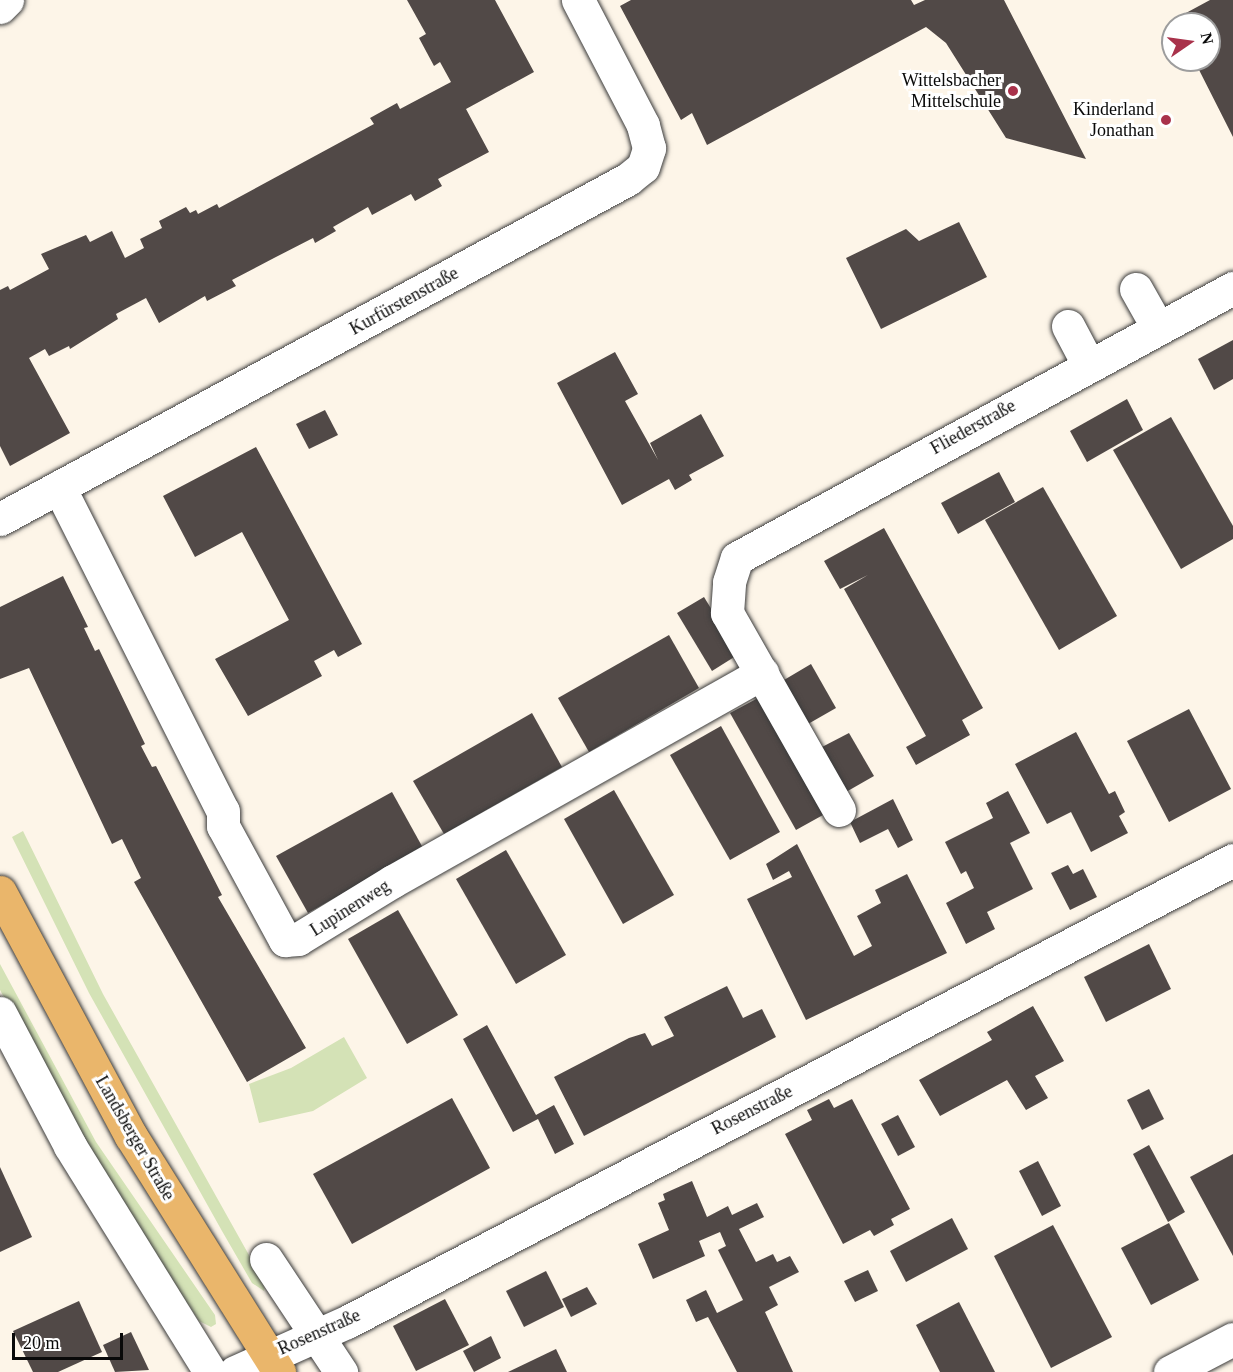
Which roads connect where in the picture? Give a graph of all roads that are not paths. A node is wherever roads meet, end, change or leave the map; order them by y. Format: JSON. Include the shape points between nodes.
{"nodes":[{"id":1,"x":7,"y":0,"type":"edge"},
{"id":2,"x":578,"y":0,"type":"edge"},
{"id":3,"x":0,"y":7,"type":"edge"},
{"id":4,"x":1233,"y":288,"type":"edge"},
{"id":5,"x":1136,"y":289,"type":"dead end"},
{"id":6,"x":1068,"y":326,"type":"dead end"},
{"id":7,"x":1158,"y":328,"type":"junction"},
{"id":8,"x":1088,"y":364,"type":"junction"},
{"id":9,"x":59,"y":487,"type":"junction"},
{"id":10,"x":0,"y":519,"type":"edge"},
{"id":11,"x":762,"y":673,"type":"junction"},
{"id":12,"x":839,"y":810,"type":"dead end"},
{"id":13,"x":1233,"y":860,"type":"edge"},
{"id":14,"x":1,"y":896,"type":"edge"},
{"id":15,"x":0,"y":1013,"type":"edge"},
{"id":16,"x":266,"y":1259,"type":"dead end"},
{"id":17,"x":316,"y":1336,"type":"junction"},
{"id":18,"x":1233,"y":1339,"type":"edge"},
{"id":19,"x":274,"y":1363,"type":"edge"},
{"id":20,"x":210,"y":1372,"type":"edge"},
{"id":21,"x":235,"y":1372,"type":"edge"},
{"id":22,"x":341,"y":1372,"type":"edge"},
{"id":23,"x":1170,"y":1372,"type":"edge"}],
"edges":[{"from":1,"to":3,"type":"street"},
{"from":2,"to":9,"type":"street","name":"Kurfürstenstraße","via":[[643,125],[649,148],[643,167]]},
{"from":4,"to":7,"type":"street","name":"Fliederstraße"},
{"from":5,"to":7,"type":"street"},
{"from":6,"to":8,"type":"street"},
{"from":7,"to":8,"type":"street","name":"Fliederstraße"},
{"from":8,"to":11,"type":"street","name":"Fliederstraße","via":[[737,558],[729,582],[727,612]]},
{"from":9,"to":10,"type":"street","name":"Kurfürstenstraße"},
{"from":9,"to":11,"type":"street","name":"Lupinenweg","via":[[223,811],[223,826],[285,940],[298,939],[393,881]]},
{"from":11,"to":12,"type":"street"},
{"from":13,"to":17,"type":"street","name":"Rosenstraße"},
{"from":14,"to":19,"type":"main road","name":"Landsberger Straße","via":[[130,1136]]},
{"from":15,"to":20,"type":"street","via":[[70,1146]]},
{"from":16,"to":17,"type":"street"},
{"from":17,"to":19,"type":"street","name":"Rosenstraße"},
{"from":17,"to":22,"type":"street"},
{"from":18,"to":23,"type":"street"},
{"from":19,"to":21,"type":"street","name":"Rosenstraße"}]}
